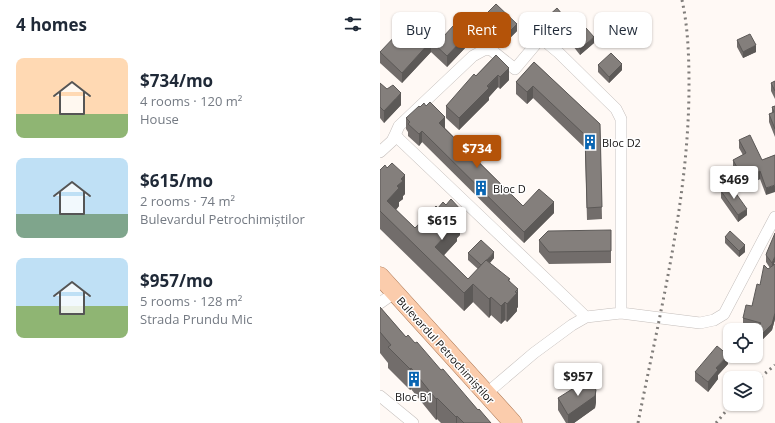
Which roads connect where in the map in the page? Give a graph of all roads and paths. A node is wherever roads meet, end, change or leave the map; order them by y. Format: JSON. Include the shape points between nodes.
{"nodes":[{"id":1,"x":396,"y":134,"type":"junction"},
{"id":2,"x":380,"y":152,"type":"edge"},
{"id":3,"x":775,"y":217,"type":"edge"},
{"id":4,"x":380,"y":276,"type":"edge"},
{"id":5,"x":394,"y":292,"type":"junction"},
{"id":6,"x":380,"y":303,"type":"edge"},
{"id":7,"x":621,"y":313,"type":"junction"},
{"id":8,"x":586,"y":317,"type":"junction"},
{"id":9,"x":486,"y":393,"type":"junction"},
{"id":10,"x":380,"y":396,"type":"edge"},
{"id":11,"x":413,"y":423,"type":"edge"},
{"id":12,"x":513,"y":423,"type":"edge"}],
"edges":[{"from":1,"to":2,"type":"street"},
{"from":1,"to":7,"type":"street","via":[[399,126],[473,56],[490,49],[515,68],[541,38],[616,109],[621,118]]},
{"from":1,"to":8,"type":"street"},
{"from":3,"to":7,"type":"street","via":[[724,314],[714,320],[700,323]]},
{"from":4,"to":5,"type":"main road","name":"Bulevardul Petrochimiștilor"},
{"from":5,"to":6,"type":"street"},
{"from":5,"to":9,"type":"main road","name":"Bulevardul Petrochimiștilor"},
{"from":7,"to":8,"type":"street"},
{"from":8,"to":9,"type":"street","via":[[534,353]]},
{"from":9,"to":12,"type":"main road","name":"Bulevardul Petrochimiștilor"},
{"from":10,"to":11,"type":"street"}]}
